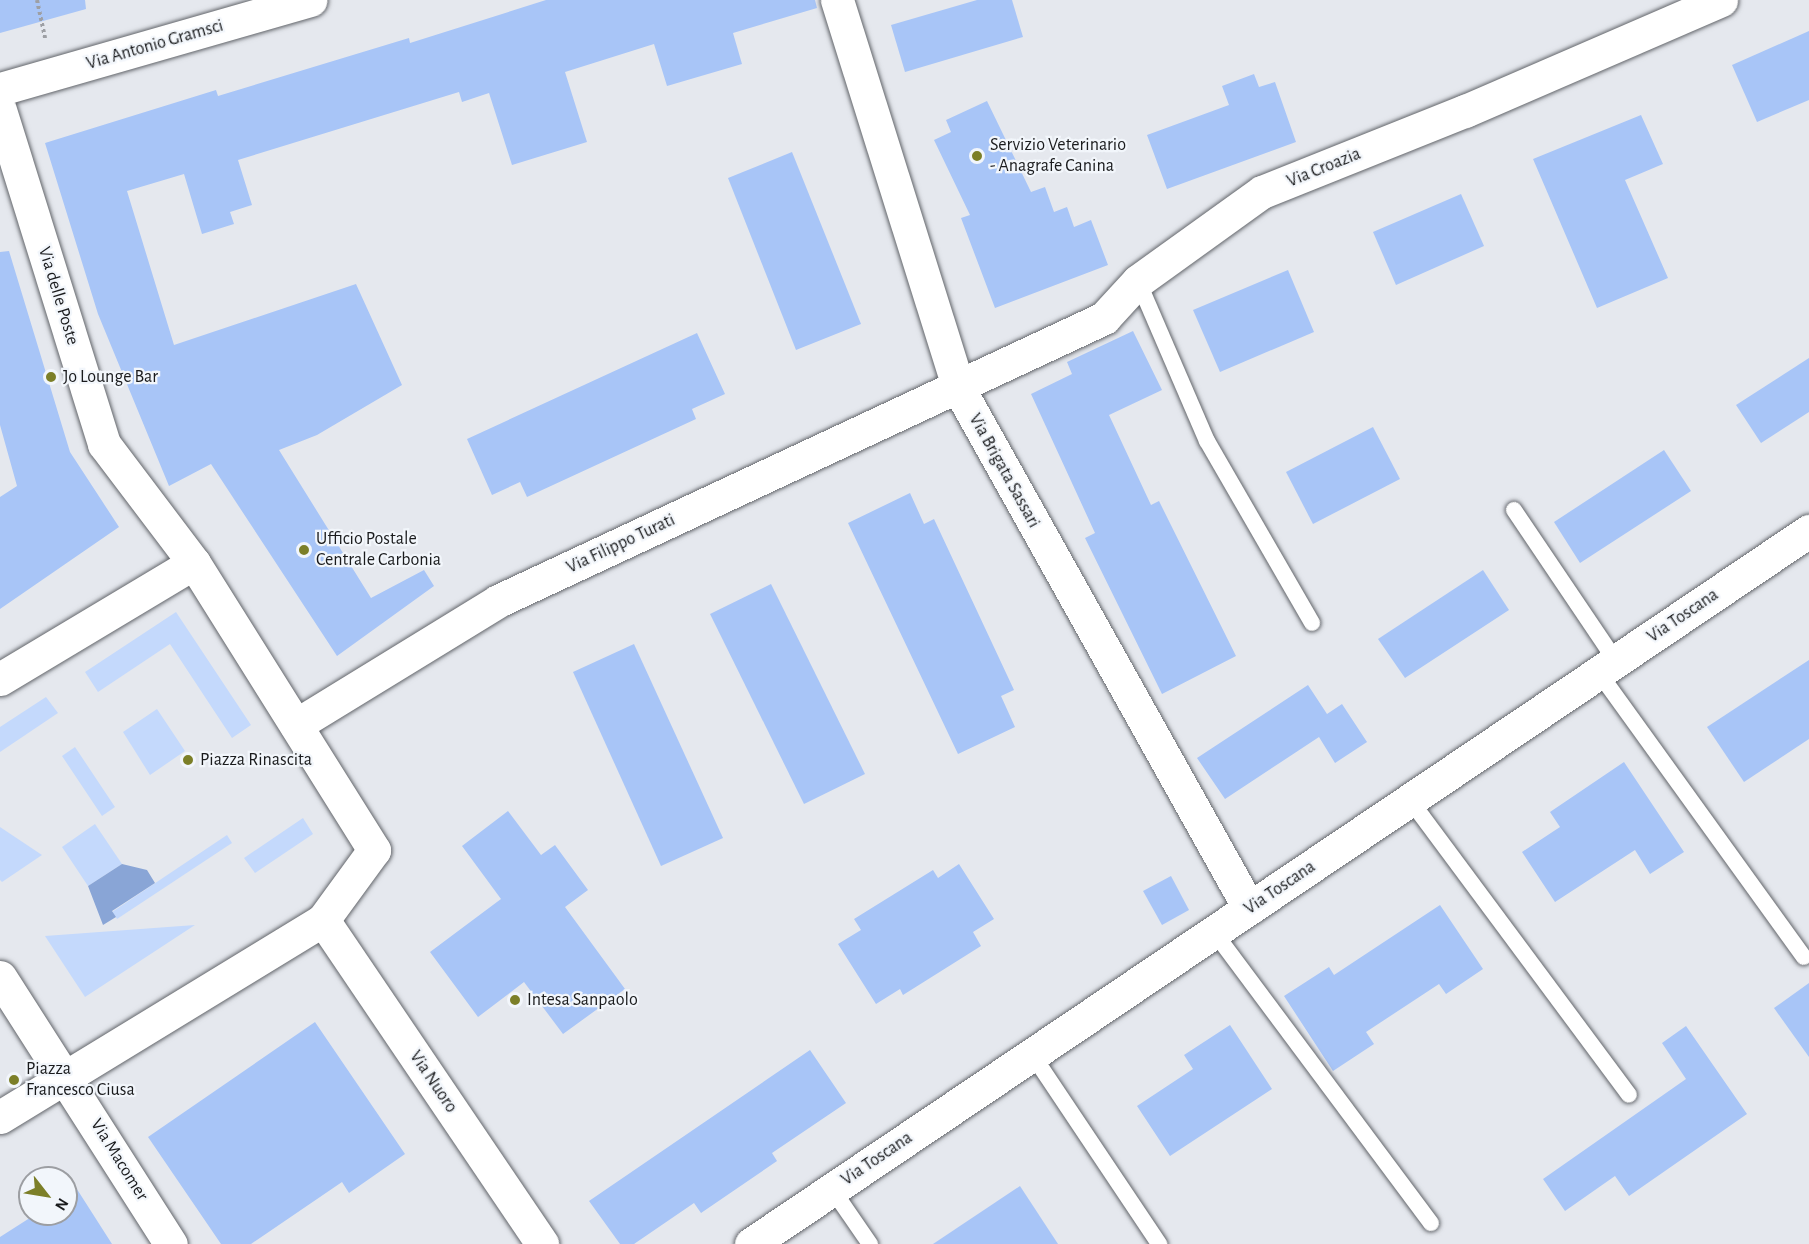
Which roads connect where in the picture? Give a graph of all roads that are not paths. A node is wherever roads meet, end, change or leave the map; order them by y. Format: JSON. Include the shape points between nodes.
{"nodes":[{"id":1,"x":311,"y":0,"type":"edge"},
{"id":2,"x":837,"y":0,"type":"edge"},
{"id":3,"x":1720,"y":0,"type":"edge"},
{"id":4,"x":0,"y":89,"type":"edge"},
{"id":5,"x":0,"y":110,"type":"edge"},
{"id":6,"x":1138,"y":281,"type":"junction"},
{"id":7,"x":958,"y":387,"type":"junction"},
{"id":8,"x":1515,"y":510,"type":"dead end"},
{"id":9,"x":1807,"y":538,"type":"edge"},
{"id":10,"x":194,"y":563,"type":"junction"},
{"id":11,"x":1312,"y":623,"type":"dead end"},
{"id":12,"x":1607,"y":667,"type":"junction"},
{"id":13,"x":0,"y":678,"type":"edge"},
{"id":14,"x":296,"y":725,"type":"junction"},
{"id":15,"x":1410,"y":800,"type":"junction"},
{"id":16,"x":1249,"y":908,"type":"junction"},
{"id":17,"x":323,"y":920,"type":"junction"},
{"id":18,"x":1214,"y":932,"type":"junction"},
{"id":19,"x":1804,"y":957,"type":"dead end"},
{"id":20,"x":0,"y":977,"type":"edge"},
{"id":21,"x":1032,"y":1054,"type":"junction"},
{"id":22,"x":67,"y":1076,"type":"junction"},
{"id":23,"x":1629,"y":1095,"type":"dead end"},
{"id":24,"x":0,"y":1117,"type":"edge"},
{"id":25,"x":832,"y":1190,"type":"junction"},
{"id":26,"x":1431,"y":1223,"type":"dead end"},
{"id":27,"x":171,"y":1244,"type":"edge"},
{"id":28,"x":542,"y":1244,"type":"edge"},
{"id":29,"x":751,"y":1244,"type":"edge"},
{"id":30,"x":870,"y":1244,"type":"edge"},
{"id":31,"x":1159,"y":1244,"type":"edge"}],
"edges":[{"from":1,"to":4,"type":"street","name":"Via Antonio Gramsci"},
{"from":2,"to":7,"type":"street","name":"Via Brigata Sassari"},
{"from":3,"to":6,"type":"street","name":"Via Croazia","via":[[1465,111],[1262,192]]},
{"from":5,"to":10,"type":"street","name":"Via delle Poste","via":[[104,444]]},
{"from":6,"to":7,"type":"street","name":"Via Croazia","via":[[1104,318]]},
{"from":6,"to":11,"type":"lane","via":[[1206,441]]},
{"from":7,"to":14,"type":"street","name":"Via Filippo Turati","via":[[498,601]]},
{"from":7,"to":16,"type":"street","name":"Via Brigata Sassari"},
{"from":8,"to":12,"type":"lane"},
{"from":9,"to":12,"type":"street","name":"Via Toscana"},
{"from":10,"to":13,"type":"street"},
{"from":10,"to":14,"type":"street"},
{"from":12,"to":15,"type":"street","name":"Via Toscana"},
{"from":12,"to":19,"type":"lane"},
{"from":14,"to":17,"type":"street","via":[[374,850]]},
{"from":15,"to":16,"type":"street","name":"Via Toscana"},
{"from":15,"to":23,"type":"lane"},
{"from":16,"to":18,"type":"street","name":"Via Toscana"},
{"from":17,"to":22,"type":"street"},
{"from":17,"to":28,"type":"street","name":"Via Nuoro"},
{"from":18,"to":21,"type":"street","name":"Via Toscana"},
{"from":18,"to":26,"type":"lane"},
{"from":20,"to":22,"type":"street"},
{"from":21,"to":25,"type":"street","name":"Via Toscana"},
{"from":21,"to":31,"type":"lane"},
{"from":22,"to":24,"type":"street"},
{"from":22,"to":27,"type":"street","name":"Via Macomer"},
{"from":25,"to":29,"type":"street","name":"Via Toscana"},
{"from":25,"to":30,"type":"lane"}]}
